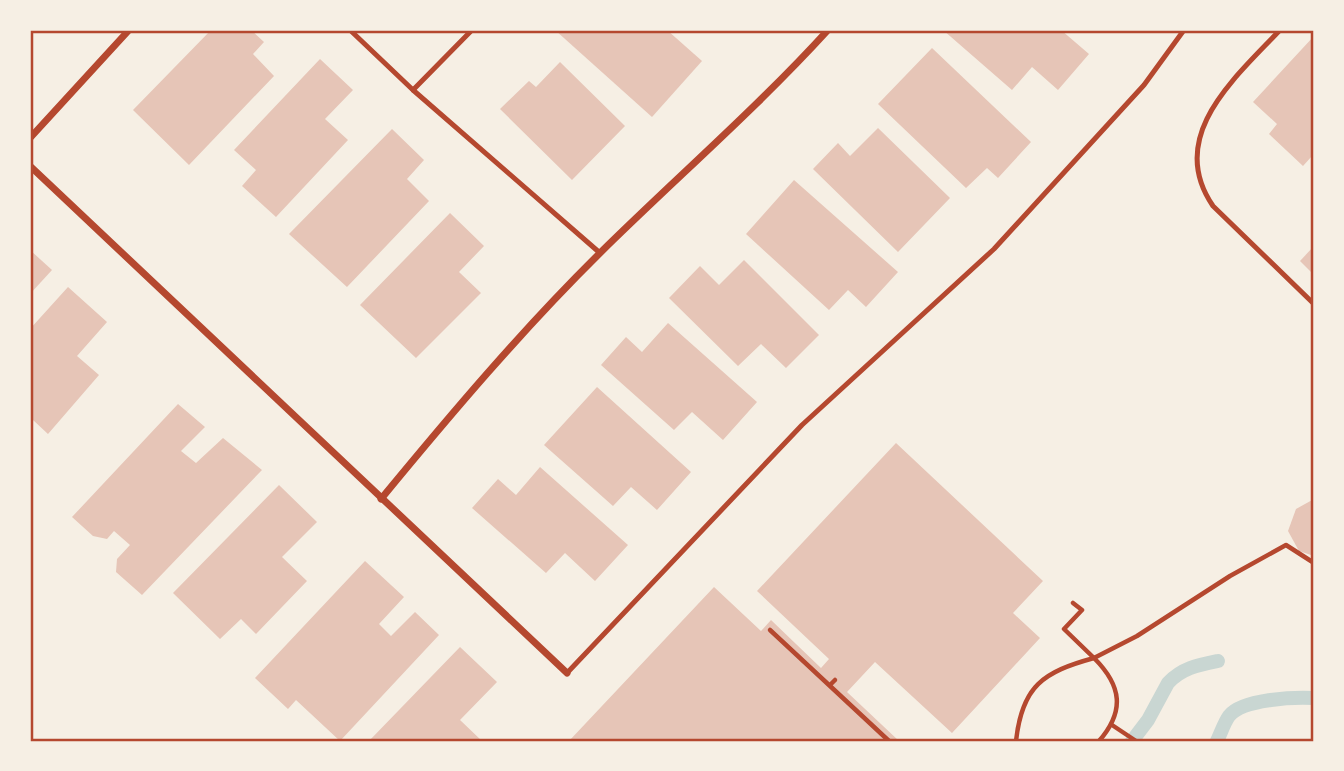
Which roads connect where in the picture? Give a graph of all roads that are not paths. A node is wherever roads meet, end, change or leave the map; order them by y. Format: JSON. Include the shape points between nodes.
{"nodes":[{"id":1,"x":130,"y":30,"type":"edge"},
{"id":2,"x":350,"y":30,"type":"edge"},
{"id":3,"x":472,"y":30,"type":"edge"},
{"id":4,"x":828,"y":30,"type":"edge"},
{"id":5,"x":1184,"y":30,"type":"edge"},
{"id":6,"x":1280,"y":30,"type":"edge"},
{"id":7,"x":413,"y":90,"type":"junction"},
{"id":8,"x":30,"y":138,"type":"edge"},
{"id":9,"x":30,"y":166,"type":"edge"},
{"id":10,"x":600,"y":253,"type":"junction"},
{"id":11,"x":1314,"y":304,"type":"edge"},
{"id":12,"x":381,"y":499,"type":"junction"},
{"id":13,"x":567,"y":673,"type":"joint"}],
"edges":[{"from":1,"to":8,"type":"street"},
{"from":2,"to":7,"type":"lane"},
{"from":3,"to":7,"type":"lane"},
{"from":4,"to":10,"type":"street","via":[[776,86]]},
{"from":5,"to":13,"type":"lane","via":[[1144,85],[994,248],[802,425]]},
{"from":6,"to":11,"type":"lane","via":[[1209,112],[1198,149],[1199,174],[1213,206]]},
{"from":7,"to":10,"type":"lane"},
{"from":9,"to":12,"type":"street"},
{"from":10,"to":12,"type":"street","via":[[465,397]]},
{"from":12,"to":13,"type":"street"}]}
